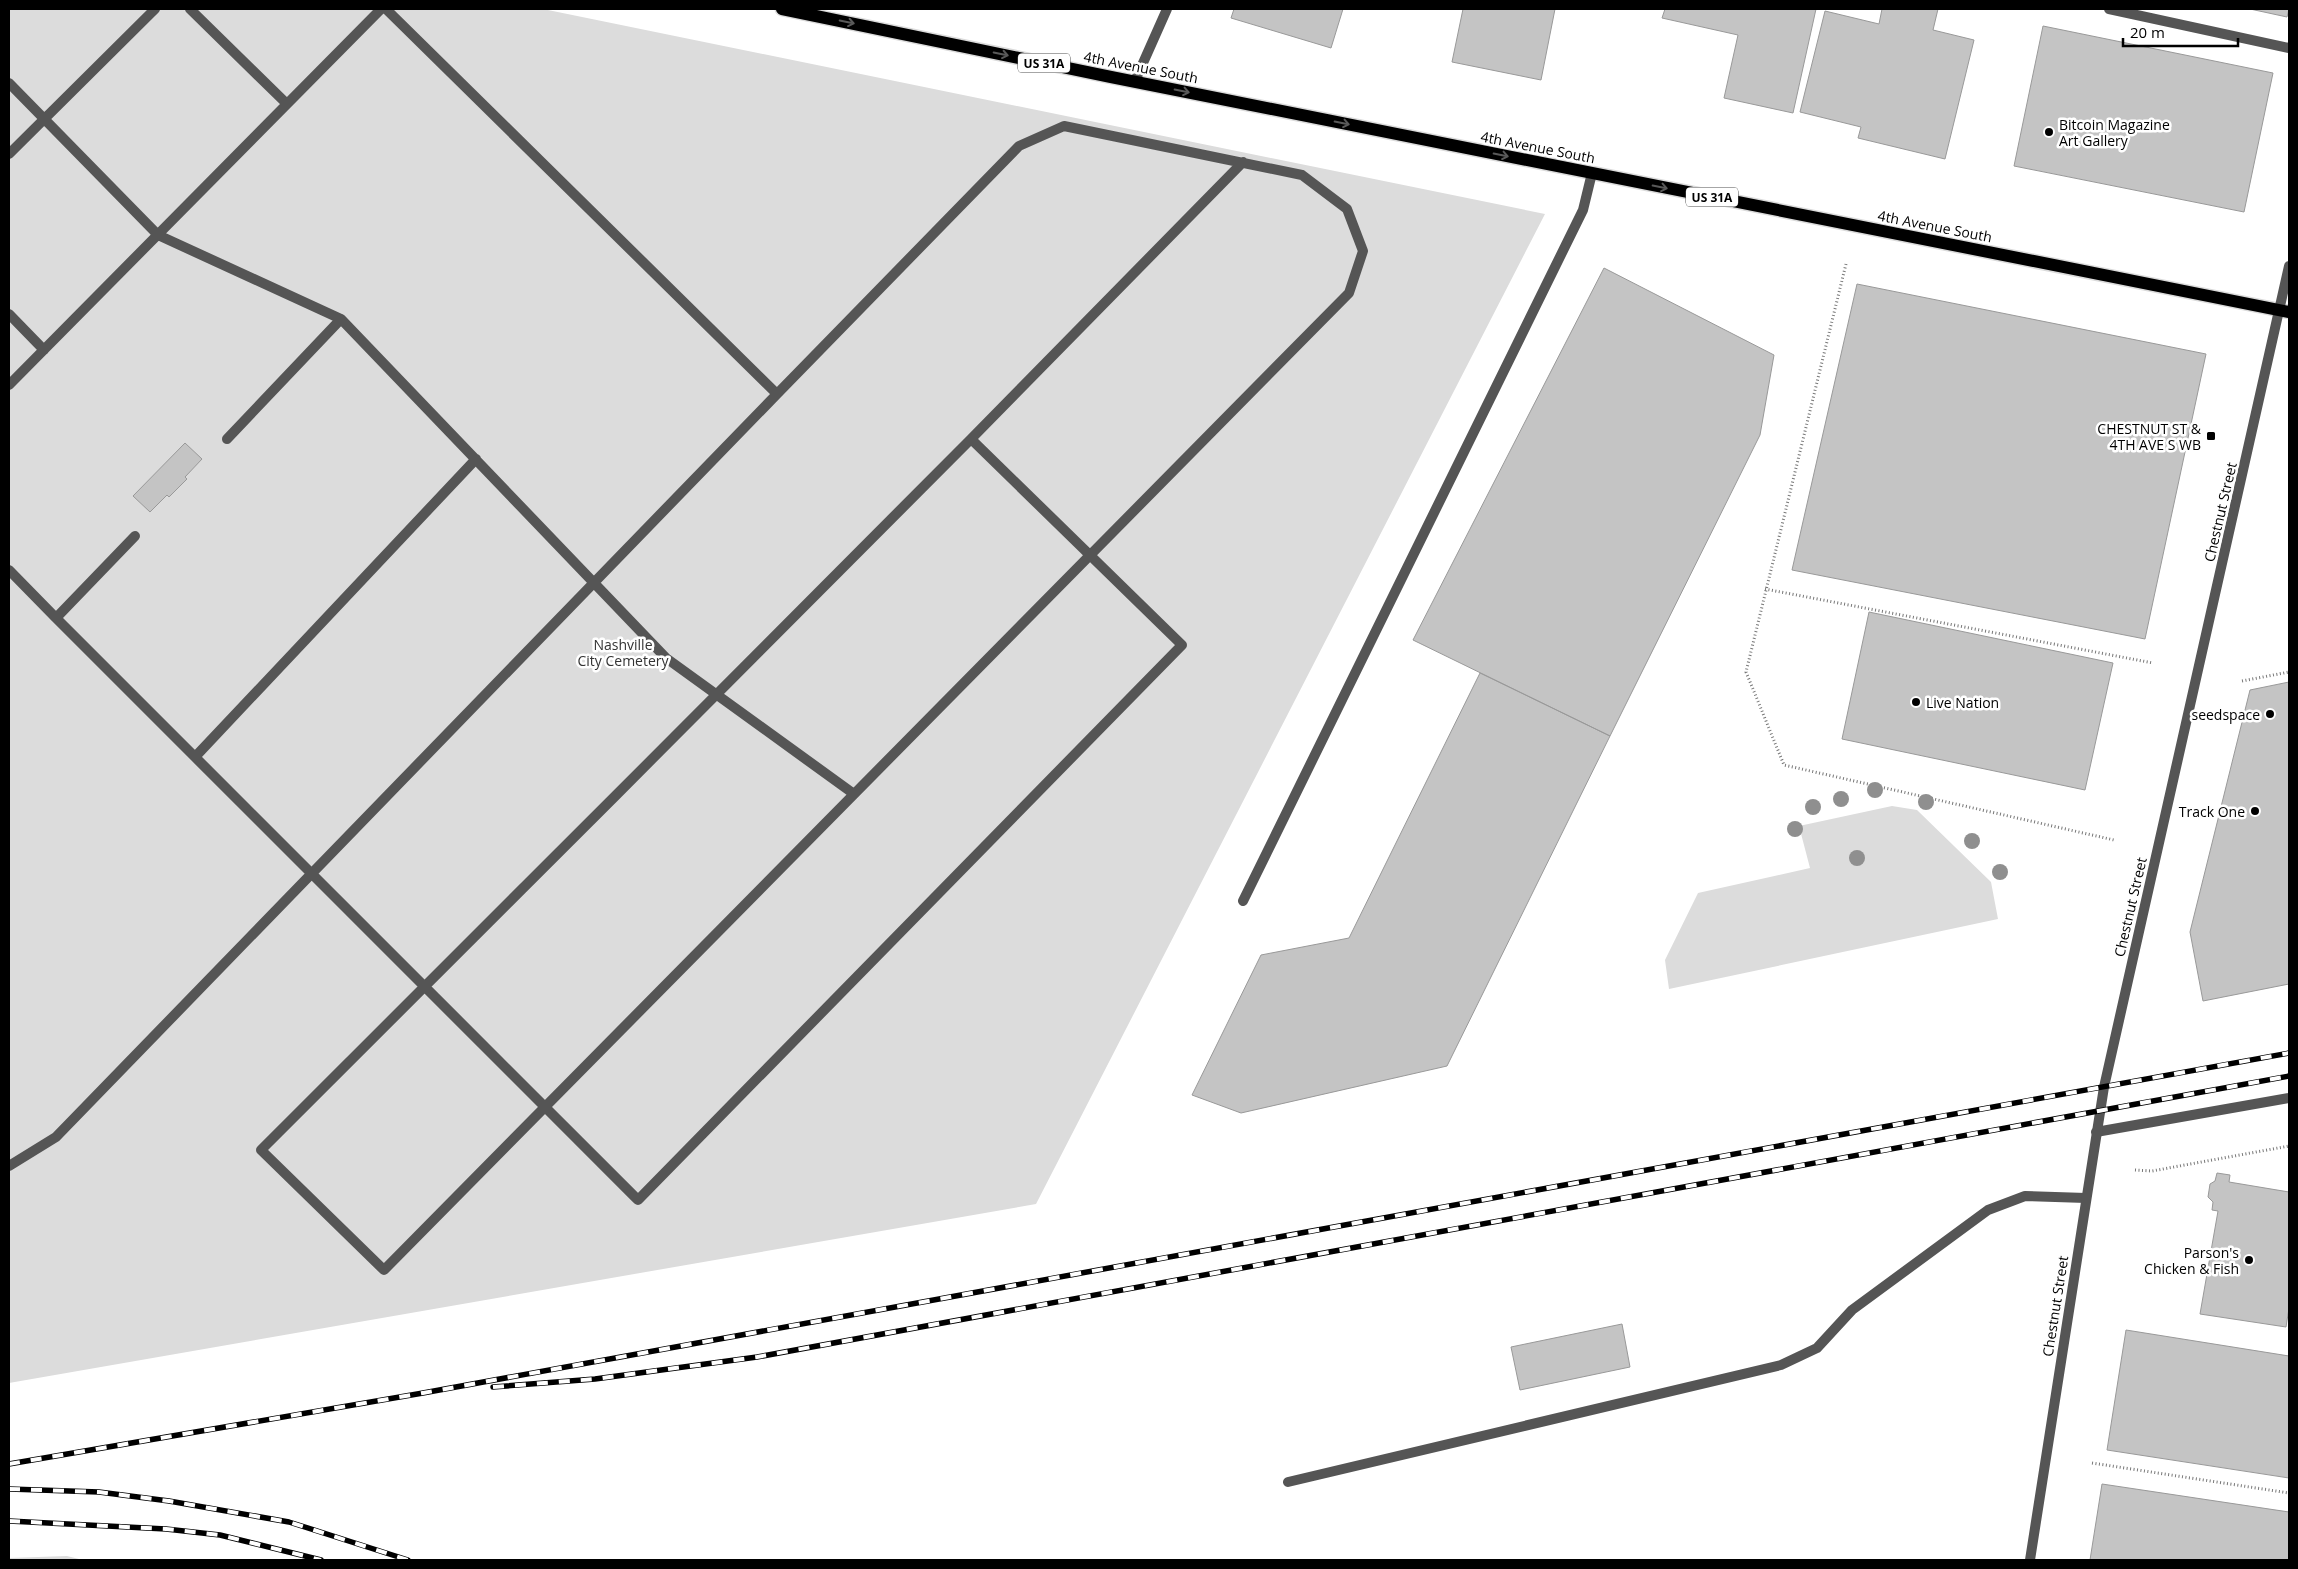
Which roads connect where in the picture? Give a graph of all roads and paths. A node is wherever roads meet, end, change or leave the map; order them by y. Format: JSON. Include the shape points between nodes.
{"nodes":[{"id":1,"x":155,"y":9,"type":"edge"},
{"id":2,"x":190,"y":9,"type":"edge"},
{"id":3,"x":381,"y":9,"type":"edge"},
{"id":4,"x":386,"y":9,"type":"edge"},
{"id":5,"x":782,"y":9,"type":"edge"},
{"id":6,"x":1168,"y":9,"type":"edge"},
{"id":7,"x":2109,"y":9,"type":"edge"},
{"id":8,"x":2289,"y":48,"type":"edge"},
{"id":9,"x":1134,"y":81,"type":"junction"},
{"id":10,"x":9,"y":84,"type":"edge"},
{"id":11,"x":287,"y":104,"type":"junction"},
{"id":12,"x":44,"y":120,"type":"junction"},
{"id":13,"x":9,"y":154,"type":"edge"},
{"id":14,"x":1242,"y":162,"type":"junction"},
{"id":15,"x":1592,"y":173,"type":"junction"},
{"id":16,"x":158,"y":235,"type":"junction"},
{"id":17,"x":1846,"y":264,"type":"dead end"},
{"id":18,"x":2289,"y":266,"type":"edge"},
{"id":19,"x":2284,"y":311,"type":"edge"},
{"id":20,"x":9,"y":314,"type":"edge"},
{"id":21,"x":340,"y":319,"type":"junction"},
{"id":22,"x":44,"y":350,"type":"junction"},
{"id":23,"x":9,"y":385,"type":"edge"},
{"id":24,"x":777,"y":394,"type":"junction"},
{"id":25,"x":227,"y":439,"type":"dead end"},
{"id":26,"x":972,"y":439,"type":"junction"},
{"id":27,"x":476,"y":460,"type":"junction"},
{"id":28,"x":135,"y":536,"type":"dead end"},
{"id":29,"x":1090,"y":555,"type":"junction"},
{"id":30,"x":9,"y":570,"type":"edge"},
{"id":31,"x":594,"y":583,"type":"junction"},
{"id":32,"x":1765,"y":589,"type":"junction"},
{"id":33,"x":56,"y":618,"type":"junction"},
{"id":34,"x":2153,"y":663,"type":"dead end"},
{"id":35,"x":2289,"y":672,"type":"edge"},
{"id":36,"x":2242,"y":681,"type":"dead end"},
{"id":37,"x":717,"y":695,"type":"junction"},
{"id":38,"x":195,"y":757,"type":"junction"},
{"id":39,"x":854,"y":794,"type":"junction"},
{"id":40,"x":2114,"y":840,"type":"dead end"},
{"id":41,"x":312,"y":874,"type":"junction"},
{"id":42,"x":1243,"y":901,"type":"dead end"},
{"id":43,"x":425,"y":986,"type":"junction"},
{"id":44,"x":2289,"y":1098,"type":"edge"},
{"id":45,"x":545,"y":1107,"type":"junction"},
{"id":46,"x":2096,"y":1132,"type":"junction"},
{"id":47,"x":2289,"y":1146,"type":"edge"},
{"id":48,"x":9,"y":1166,"type":"edge"},
{"id":49,"x":2135,"y":1170,"type":"dead end"},
{"id":50,"x":2086,"y":1198,"type":"junction"},
{"id":51,"x":2092,"y":1463,"type":"dead end"},
{"id":52,"x":1288,"y":1482,"type":"dead end"},
{"id":53,"x":2289,"y":1493,"type":"edge"},
{"id":54,"x":2030,"y":1560,"type":"edge"}],
"edges":[{"from":1,"to":12,"type":"street"},
{"from":2,"to":11,"type":"street"},
{"from":3,"to":11,"type":"street"},
{"from":4,"to":24,"type":"street"},
{"from":5,"to":9,"type":"main road","name":"4th Avenue South","number":"US 31A","one_way":true},
{"from":6,"to":9,"type":"street"},
{"from":7,"to":8,"type":"street"},
{"from":9,"to":15,"type":"main road","name":"4th Avenue South","number":"US 31A","one_way":true},
{"from":10,"to":12,"type":"street"},
{"from":11,"to":16,"type":"street"},
{"from":12,"to":13,"type":"street"},
{"from":12,"to":16,"type":"street"},
{"from":14,"to":24,"type":"street","via":[[1064,126],[1018,146]]},
{"from":14,"to":26,"type":"street"},
{"from":14,"to":29,"type":"street","via":[[1302,175],[1347,209],[1363,251],[1349,293]]},
{"from":15,"to":19,"type":"main road","name":"4th Avenue South","number":"US 31A","one_way":true},
{"from":15,"to":42,"type":"street","via":[[1583,210]]},
{"from":16,"to":21,"type":"street"},
{"from":16,"to":22,"type":"street"},
{"from":17,"to":32,"type":"path"},
{"from":18,"to":19,"type":"street","name":"Chestnut Street"},
{"from":19,"to":46,"type":"street","name":"Chestnut Street"},
{"from":20,"to":22,"type":"street"},
{"from":21,"to":25,"type":"street"},
{"from":21,"to":27,"type":"street"},
{"from":22,"to":23,"type":"street"},
{"from":24,"to":31,"type":"street"},
{"from":26,"to":29,"type":"street"},
{"from":26,"to":37,"type":"street"},
{"from":27,"to":31,"type":"street"},
{"from":27,"to":38,"type":"street"},
{"from":28,"to":33,"type":"street"},
{"from":29,"to":39,"type":"street"},
{"from":29,"to":45,"type":"street","via":[[1182,645],[638,1200]]},
{"from":30,"to":33,"type":"street"},
{"from":31,"to":37,"type":"street","via":[[666,658]]},
{"from":31,"to":41,"type":"street"},
{"from":32,"to":34,"type":"path"},
{"from":32,"to":40,"type":"path","via":[[1746,672],[1784,765]]},
{"from":33,"to":38,"type":"street"},
{"from":35,"to":36,"type":"path"},
{"from":37,"to":39,"type":"street"},
{"from":37,"to":43,"type":"street"},
{"from":38,"to":41,"type":"street"},
{"from":39,"to":45,"type":"street"},
{"from":41,"to":43,"type":"street"},
{"from":41,"to":48,"type":"street","via":[[56,1138]]},
{"from":43,"to":45,"type":"street"},
{"from":43,"to":45,"type":"street","via":[[261,1150],[384,1270]]},
{"from":44,"to":46,"type":"street"},
{"from":46,"to":50,"type":"street","name":"Chestnut Street"},
{"from":47,"to":49,"type":"path","via":[[2152,1171]]},
{"from":50,"to":52,"type":"street","via":[[2025,1196],[1988,1210],[1852,1310],[1817,1348],[1781,1365]]},
{"from":50,"to":54,"type":"street","name":"Chestnut Street"},
{"from":51,"to":53,"type":"path"}]}
